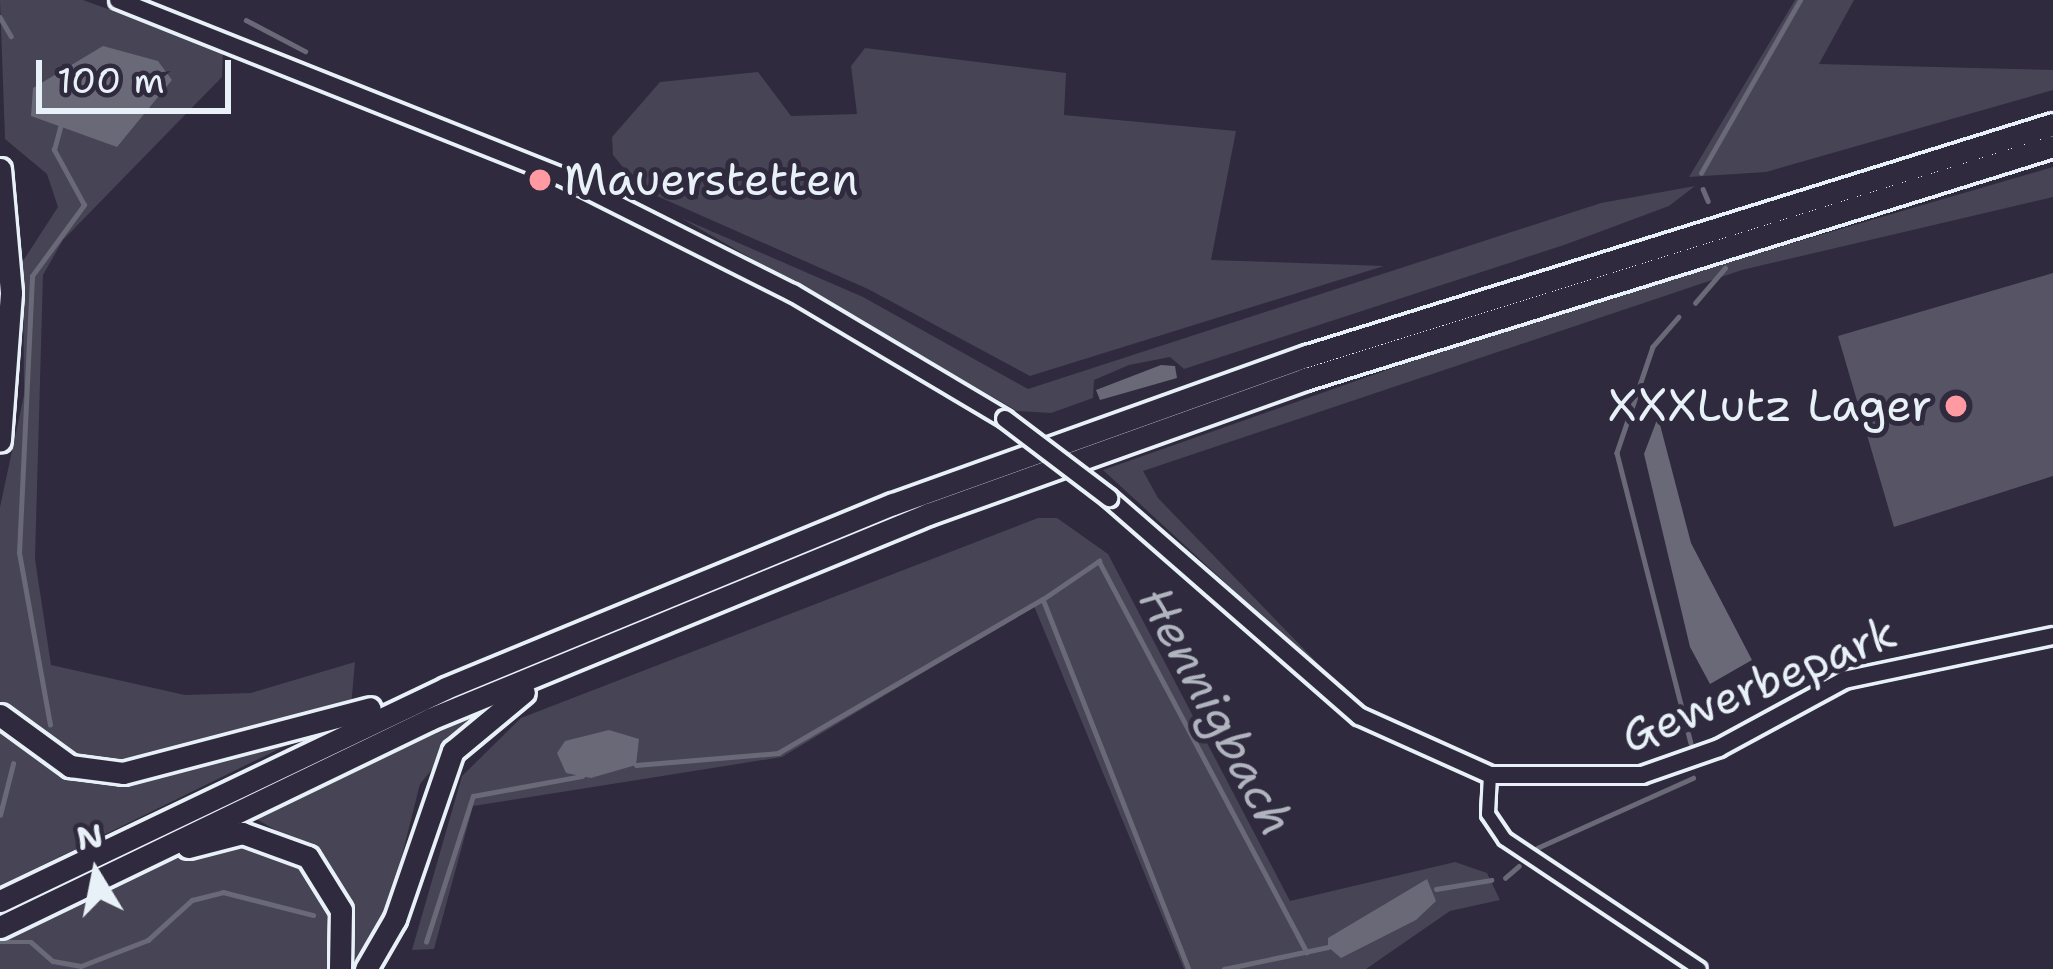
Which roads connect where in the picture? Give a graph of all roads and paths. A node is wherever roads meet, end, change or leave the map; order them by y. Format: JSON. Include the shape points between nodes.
{"nodes":[{"id":1,"x":118,"y":0,"type":"edge"},
{"id":2,"x":2053,"y":124,"type":"edge"},
{"id":3,"x":2053,"y":146,"type":"edge"},
{"id":4,"x":0,"y":169,"type":"edge"},
{"id":5,"x":0,"y":440,"type":"edge"},
{"id":6,"x":2053,"y":636,"type":"edge"},
{"id":7,"x":568,"y":659,"type":"junction"},
{"id":8,"x":446,"y":688,"type":"junction"},
{"id":9,"x":0,"y":715,"type":"edge"},
{"id":10,"x":1490,"y":775,"type":"junction"},
{"id":11,"x":125,"y":863,"type":"junction"},
{"id":12,"x":0,"y":902,"type":"edge"},
{"id":13,"x":0,"y":926,"type":"edge"},
{"id":14,"x":340,"y":969,"type":"edge"},
{"id":15,"x":367,"y":969,"type":"edge"},
{"id":16,"x":1700,"y":969,"type":"edge"}],
"edges":[{"from":1,"to":10,"type":"street","bridge":true,"via":[[560,176],[813,304],[1005,419],[1109,498],[1359,716]]},
{"from":2,"to":8,"type":"highway","via":[[1646,246],[1082,435]]},
{"from":3,"to":7,"type":"highway","via":[[1305,379]]},
{"from":4,"to":5,"type":"highway","via":[[11,293]]},
{"from":6,"to":10,"type":"street","name":"Gewerbepark","via":[[1844,680],[1719,748],[1642,775]]},
{"from":7,"to":11,"type":"highway"},
{"from":7,"to":15,"type":"highway","via":[[453,751],[395,919]]},
{"from":8,"to":9,"type":"highway","via":[[123,773],[70,766]]},
{"from":8,"to":12,"type":"highway"},
{"from":10,"to":16,"type":"street","via":[[1488,814],[1504,839]]},
{"from":11,"to":13,"type":"highway"},
{"from":11,"to":14,"type":"highway","via":[[242,832],[289,844],[334,890],[345,933]]}]}
